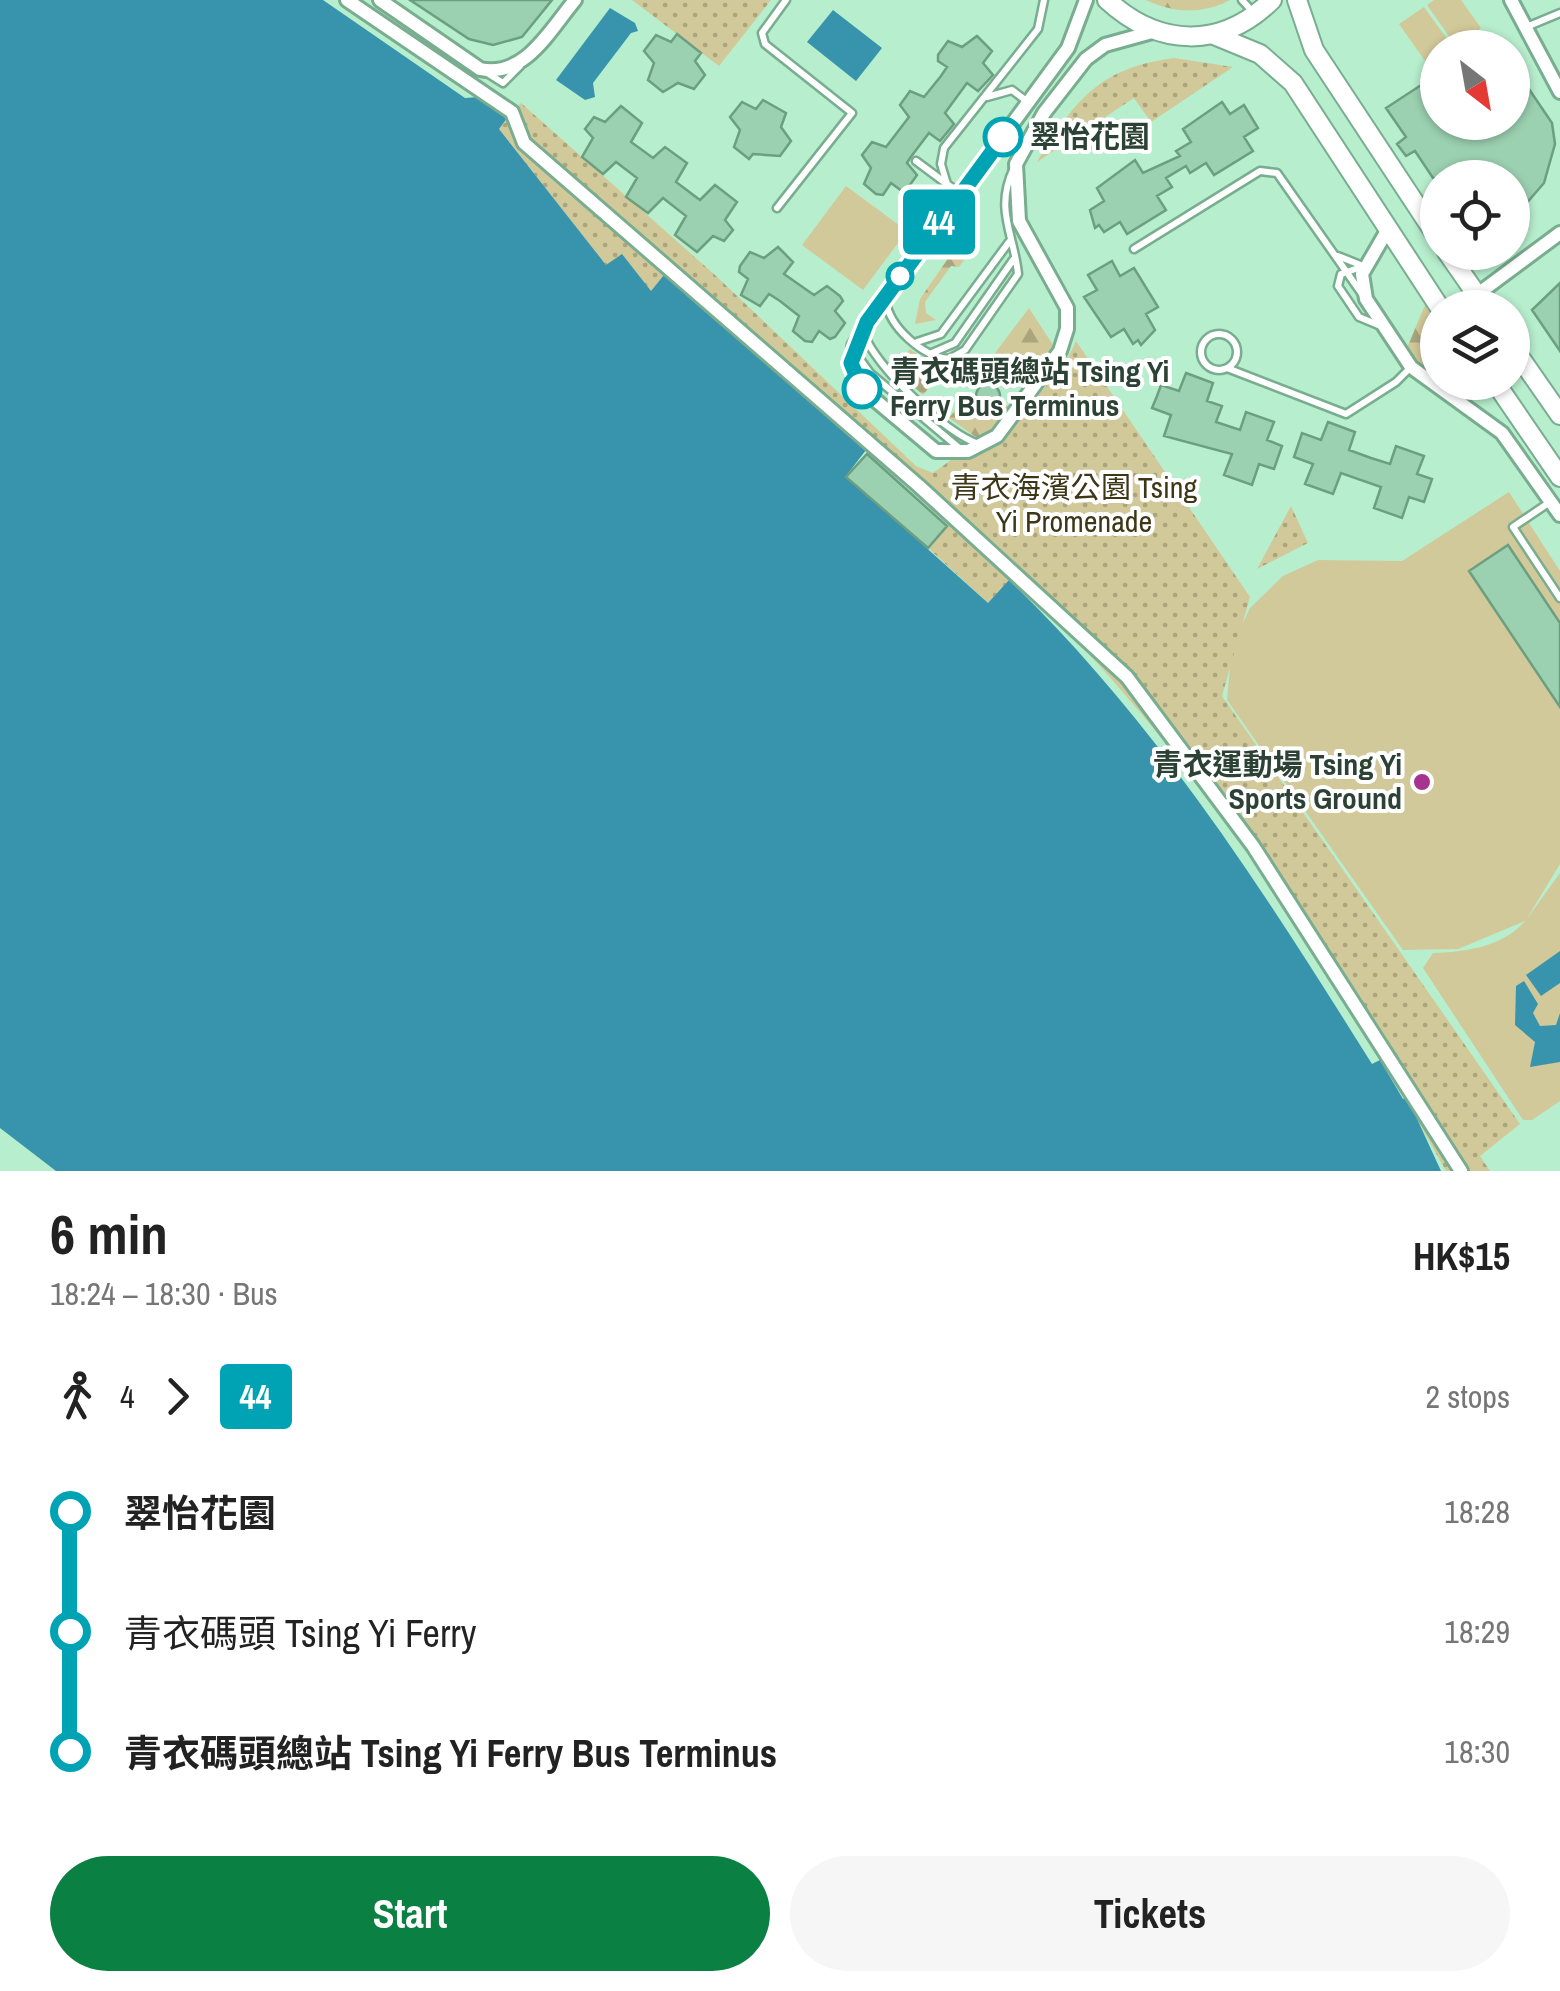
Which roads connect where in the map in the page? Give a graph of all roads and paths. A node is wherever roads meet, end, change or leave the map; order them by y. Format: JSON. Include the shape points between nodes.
{"nodes":[{"id":1,"x":347,"y":0,"type":"edge"},
{"id":2,"x":380,"y":0,"type":"edge"},
{"id":3,"x":575,"y":0,"type":"edge"},
{"id":4,"x":786,"y":0,"type":"edge"},
{"id":5,"x":1044,"y":0,"type":"edge"},
{"id":6,"x":1086,"y":0,"type":"edge"},
{"id":7,"x":1107,"y":0,"type":"edge"},
{"id":8,"x":1242,"y":0,"type":"edge"},
{"id":9,"x":1272,"y":0,"type":"edge"},
{"id":10,"x":1297,"y":0,"type":"edge"},
{"id":11,"x":1511,"y":0,"type":"edge"},
{"id":12,"x":1560,"y":13,"type":"edge"},
{"id":13,"x":1257,"y":15,"type":"junction"},
{"id":14,"x":1523,"y":28,"type":"junction"},
{"id":15,"x":1152,"y":32,"type":"junction"},
{"id":16,"x":1214,"y":36,"type":"junction"},
{"id":17,"x":1560,"y":92,"type":"edge"},
{"id":18,"x":1029,"y":103,"type":"junction"},
{"id":19,"x":975,"y":108,"type":"junction"},
{"id":20,"x":916,"y":161,"type":"dead end"},
{"id":21,"x":1016,"y":164,"type":"junction"},
{"id":22,"x":948,"y":184,"type":"junction"},
{"id":23,"x":960,"y":194,"type":"junction"},
{"id":24,"x":777,"y":208,"type":"dead end"},
{"id":25,"x":1420,"y":211,"type":"edge"},
{"id":26,"x":1388,"y":229,"type":"junction"},
{"id":27,"x":1560,"y":233,"type":"edge"},
{"id":28,"x":1009,"y":242,"type":"junction"},
{"id":29,"x":1134,"y":249,"type":"dead end"},
{"id":30,"x":1333,"y":252,"type":"junction"},
{"id":31,"x":1365,"y":266,"type":"junction"},
{"id":32,"x":1346,"y":271,"type":"junction"},
{"id":33,"x":1428,"y":290,"type":"edge"},
{"id":34,"x":1496,"y":290,"type":"edge"},
{"id":35,"x":886,"y":295,"type":"junction"},
{"id":36,"x":1366,"y":299,"type":"junction"},
{"id":37,"x":1384,"y":326,"type":"junction"},
{"id":38,"x":863,"y":329,"type":"junction"},
{"id":39,"x":916,"y":342,"type":"junction"},
{"id":40,"x":1411,"y":367,"type":"junction"},
{"id":41,"x":1227,"y":368,"type":"junction"},
{"id":42,"x":1530,"y":372,"type":"edge"},
{"id":43,"x":1507,"y":400,"type":"edge"},
{"id":44,"x":1560,"y":416,"type":"edge"},
{"id":45,"x":990,"y":442,"type":"junction"},
{"id":46,"x":1560,"y":477,"type":"edge"},
{"id":47,"x":1551,"y":502,"type":"junction"},
{"id":48,"x":1560,"y":515,"type":"edge"},
{"id":49,"x":1560,"y":598,"type":"edge"},
{"id":50,"x":1461,"y":1171,"type":"edge"}],
"edges":[{"from":1,"to":50,"type":"street","via":[[512,112],[528,146],[960,522],[1127,677],[1253,846]]},
{"from":2,"to":3,"type":"street","via":[[480,69],[502,71],[528,57]]},
{"from":4,"to":24,"type":"lane","via":[[762,33],[765,44],[852,112]]},
{"from":5,"to":19,"type":"lane","via":[[1038,28]]},
{"from":6,"to":18,"type":"street","via":[[1068,48]]},
{"from":7,"to":15,"type":"main road"},
{"from":8,"to":13,"type":"lane"},
{"from":9,"to":13,"type":"main road"},
{"from":10,"to":25,"type":"main road","via":[[1320,60]]},
{"from":11,"to":14,"type":"street"},
{"from":12,"to":14,"type":"lane"},
{"from":13,"to":16,"type":"main road"},
{"from":14,"to":17,"type":"street"},
{"from":15,"to":16,"type":"main road"},
{"from":15,"to":21,"type":"street","via":[[1105,45],[1086,59]]},
{"from":16,"to":26,"type":"main road","via":[[1260,54],[1293,83]]},
{"from":18,"to":19,"type":"lane","via":[[1012,90],[991,94]]},
{"from":18,"to":23,"type":"street"},
{"from":19,"to":22,"type":"lane","via":[[944,148]]},
{"from":20,"to":22,"type":"lane"},
{"from":21,"to":28,"type":"lane","via":[[1002,199]]},
{"from":21,"to":45,"type":"street","via":[[1020,221],[1059,288],[1067,329],[1060,350]]},
{"from":22,"to":23,"type":"lane"},
{"from":23,"to":35,"type":"street"},
{"from":26,"to":31,"type":"street"},
{"from":26,"to":33,"type":"main road"},
{"from":27,"to":34,"type":"street"},
{"from":28,"to":39,"type":"lane","via":[[941,334]]},
{"from":28,"to":39,"type":"lane","via":[[1016,280],[965,350],[949,359]]},
{"from":29,"to":30,"type":"lane","via":[[1260,171],[1277,173],[1289,184]]},
{"from":30,"to":31,"type":"lane"},
{"from":30,"to":32,"type":"lane"},
{"from":31,"to":32,"type":"lane"},
{"from":31,"to":36,"type":"street"},
{"from":32,"to":36,"type":"lane"},
{"from":32,"to":37,"type":"lane","via":[[1336,279],[1359,317]]},
{"from":35,"to":38,"type":"street"},
{"from":35,"to":39,"type":"lane","via":[[890,318]]},
{"from":36,"to":37,"type":"street"},
{"from":37,"to":40,"type":"street"},
{"from":38,"to":45,"type":"lane","via":[[886,370],[962,436],[980,445]]},
{"from":38,"to":45,"type":"street","via":[[853,372],[862,389],[926,444],[948,453]]},
{"from":40,"to":41,"type":"lane","via":[[1346,414]]},
{"from":40,"to":47,"type":"street","via":[[1502,433]]},
{"from":41,"to":41,"type":"lane","via":[[1216,370],[1204,360],[1204,344],[1213,336],[1234,342],[1236,360]]},
{"from":42,"to":44,"type":"main road"},
{"from":43,"to":46,"type":"main road"},
{"from":47,"to":48,"type":"street"},
{"from":47,"to":49,"type":"lane","via":[[1513,528]]}]}
